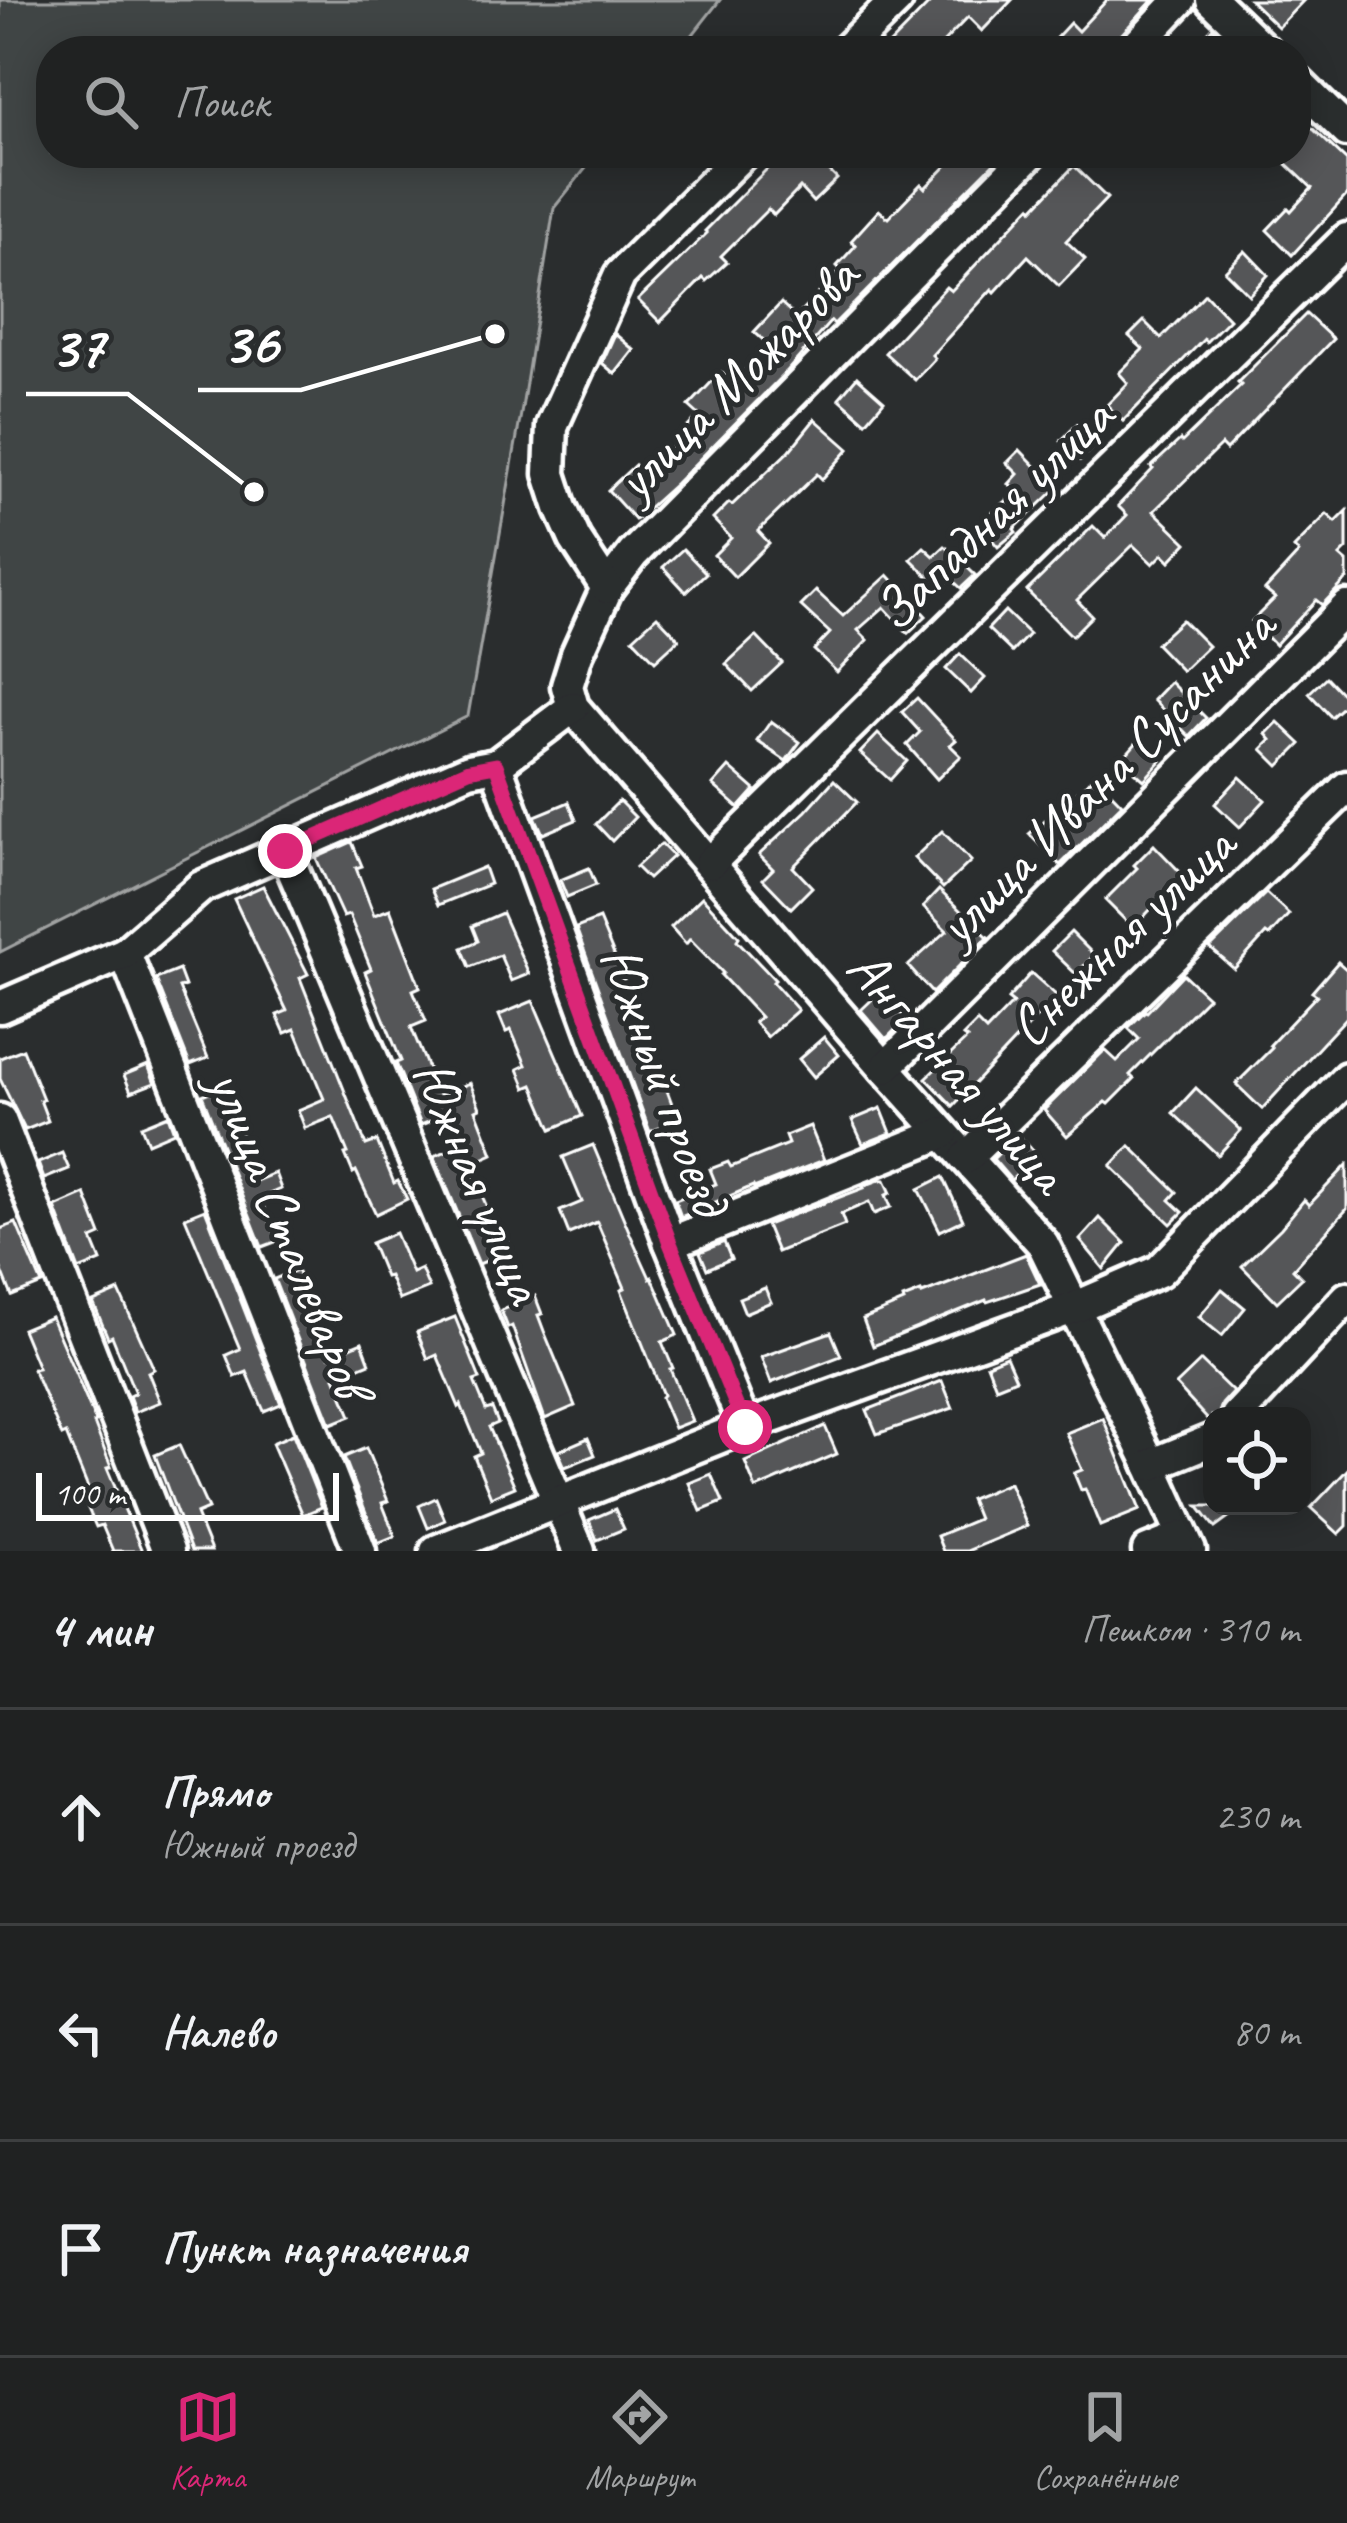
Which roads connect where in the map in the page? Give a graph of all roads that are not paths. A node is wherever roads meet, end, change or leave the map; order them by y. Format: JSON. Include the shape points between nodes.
{"nodes":[{"id":1,"x":897,"y":0,"type":"edge"},
{"id":2,"x":1180,"y":0,"type":"edge"},
{"id":3,"x":1212,"y":0,"type":"edge"},
{"id":4,"x":860,"y":36,"type":"edge"},
{"id":5,"x":1146,"y":36,"type":"edge"},
{"id":6,"x":1249,"y":36,"type":"edge"},
{"id":7,"x":1311,"y":96,"type":"edge"},
{"id":8,"x":1347,"y":131,"type":"edge"},
{"id":9,"x":728,"y":168,"type":"edge"},
{"id":10,"x":1016,"y":168,"type":"edge"},
{"id":11,"x":1347,"y":238,"type":"edge"},
{"id":12,"x":607,"y":588,"type":"junction"},
{"id":13,"x":1347,"y":607,"type":"edge"},
{"id":14,"x":573,"y":706,"type":"junction"},
{"id":15,"x":496,"y":765,"type":"junction"},
{"id":16,"x":1347,"y":787,"type":"edge"},
{"id":17,"x":285,"y":851,"type":"junction"},
{"id":18,"x":710,"y":863,"type":"junction"},
{"id":19,"x":124,"y":953,"type":"junction"},
{"id":20,"x":0,"y":1007,"type":"edge"},
{"id":21,"x":885,"y":1067,"type":"junction"},
{"id":22,"x":1347,"y":1078,"type":"edge"},
{"id":23,"x":0,"y":1120,"type":"edge"},
{"id":24,"x":943,"y":1133,"type":"junction"},
{"id":25,"x":966,"y":1158,"type":"junction"},
{"id":26,"x":670,"y":1243,"type":"junction"},
{"id":27,"x":1347,"y":1298,"type":"edge"},
{"id":28,"x":1076,"y":1307,"type":"junction"},
{"id":29,"x":1245,"y":1407,"type":"edge"},
{"id":30,"x":745,"y":1427,"type":"junction"},
{"id":31,"x":1203,"y":1444,"type":"edge"},
{"id":32,"x":1151,"y":1465,"type":"junction"},
{"id":33,"x":558,"y":1500,"type":"junction"},
{"id":34,"x":1186,"y":1544,"type":"edge"},
{"id":35,"x":168,"y":1551,"type":"edge"},
{"id":36,"x":360,"y":1551,"type":"edge"},
{"id":37,"x":436,"y":1551,"type":"edge"},
{"id":38,"x":580,"y":1551,"type":"edge"},
{"id":39,"x":1148,"y":1551,"type":"edge"}],
"edges":[{"from":1,"to":4,"type":"street"},
{"from":2,"to":5,"type":"street"},
{"from":3,"to":6,"type":"street"},
{"from":7,"to":8,"type":"street"},
{"from":9,"to":12,"type":"street","via":[[620,275],[552,427],[550,474],[561,508]]},
{"from":10,"to":12,"type":"street","name":"улица Можарова"},
{"from":11,"to":18,"type":"street","name":"Западная улица"},
{"from":12,"to":14,"type":"street","name":"улица Можарова","via":[[567,686]]},
{"from":13,"to":21,"type":"street","name":"улица Ивана Сусанина"},
{"from":14,"to":15,"type":"street"},
{"from":14,"to":18,"type":"street","name":"Ангарная улица"},
{"from":15,"to":17,"type":"street"},
{"from":15,"to":26,"type":"street","name":"Южный проезд"},
{"from":16,"to":25,"type":"street","name":"Снежная улица"},
{"from":17,"to":19,"type":"street","via":[[201,887]]},
{"from":17,"to":33,"type":"street","name":"Южная улица"},
{"from":18,"to":21,"type":"street","name":"Ангарная улица"},
{"from":19,"to":20,"type":"street"},
{"from":19,"to":36,"type":"street","name":"улица Сталеваров"},
{"from":21,"to":24,"type":"street","name":"Ангарная улица"},
{"from":22,"to":28,"type":"street","via":[[1159,1270]]},
{"from":23,"to":35,"type":"street"},
{"from":24,"to":25,"type":"street","name":"Ангарная улица"},
{"from":24,"to":26,"type":"street"},
{"from":25,"to":28,"type":"street","name":"Ангарная улица","via":[[1043,1244]]},
{"from":26,"to":30,"type":"street","name":"Южный проезд"},
{"from":27,"to":29,"type":"street"},
{"from":28,"to":30,"type":"street"},
{"from":28,"to":32,"type":"street","name":"Ангарная улица"},
{"from":30,"to":33,"type":"street"},
{"from":31,"to":32,"type":"street"},
{"from":32,"to":34,"type":"street","name":"Ангарная улица"},
{"from":33,"to":37,"type":"street"},
{"from":33,"to":38,"type":"street","name":"Южная улица"},
{"from":34,"to":39,"type":"street"}]}
